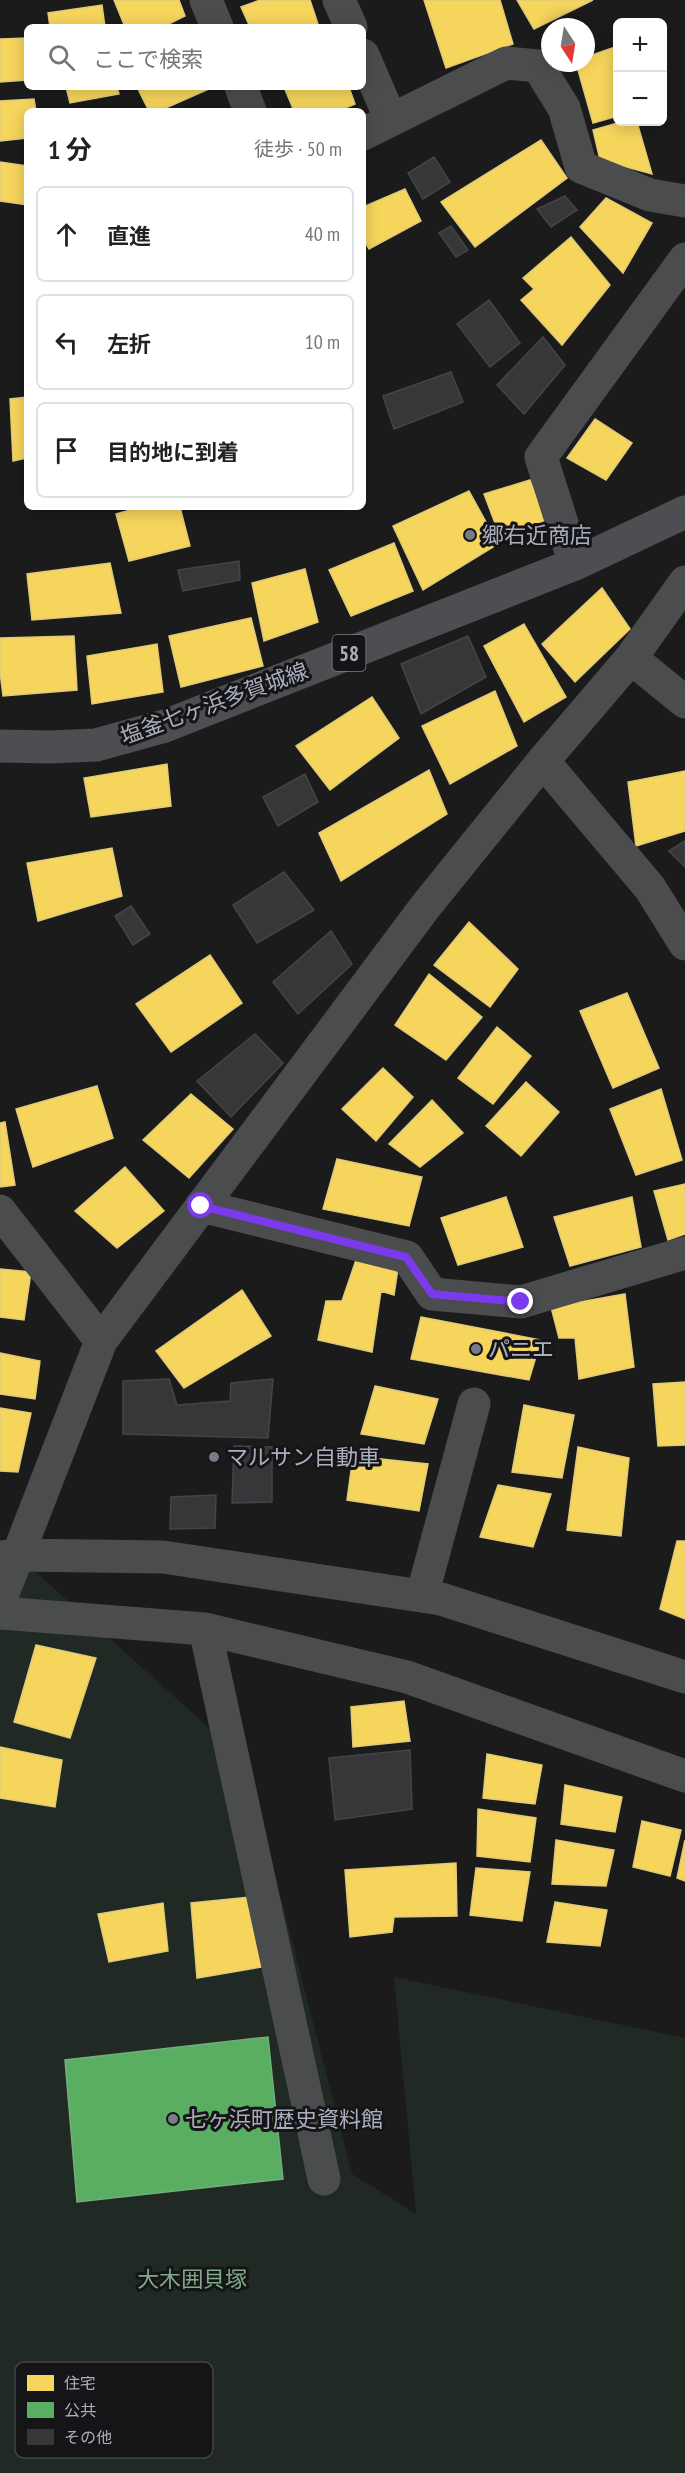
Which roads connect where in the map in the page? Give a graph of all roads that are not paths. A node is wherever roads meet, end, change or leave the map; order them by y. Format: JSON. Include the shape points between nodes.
{"nodes":[{"id":1,"x":206,"y":0,"type":"edge"},
{"id":2,"x":339,"y":0,"type":"edge"},
{"id":3,"x":216,"y":24,"type":"edge"},
{"id":4,"x":350,"y":24,"type":"edge"},
{"id":5,"x":366,"y":70,"type":"edge"},
{"id":6,"x":242,"y":90,"type":"edge"},
{"id":7,"x":249,"y":108,"type":"edge"},
{"id":8,"x":377,"y":127,"type":"edge"},
{"id":9,"x":685,"y":201,"type":"edge"},
{"id":10,"x":685,"y":259,"type":"edge"},
{"id":11,"x":685,"y":512,"type":"edge"},
{"id":12,"x":575,"y":564,"type":"junction"},
{"id":13,"x":685,"y":582,"type":"edge"},
{"id":14,"x":631,"y":658,"type":"junction"},
{"id":15,"x":682,"y":694,"type":"edge"},
{"id":16,"x":0,"y":746,"type":"edge"},
{"id":17,"x":543,"y":761,"type":"junction"},
{"id":18,"x":685,"y":944,"type":"edge"},
{"id":19,"x":201,"y":1206,"type":"junction"},
{"id":20,"x":0,"y":1211,"type":"edge"},
{"id":21,"x":685,"y":1253,"type":"edge"},
{"id":22,"x":101,"y":1341,"type":"junction"},
{"id":23,"x":474,"y":1404,"type":"dead end"},
{"id":24,"x":9,"y":1556,"type":"edge"},
{"id":25,"x":422,"y":1596,"type":"junction"},
{"id":26,"x":0,"y":1601,"type":"edge"},
{"id":27,"x":0,"y":1614,"type":"edge"},
{"id":28,"x":205,"y":1629,"type":"junction"},
{"id":29,"x":685,"y":1677,"type":"edge"},
{"id":30,"x":685,"y":1776,"type":"edge"},
{"id":31,"x":324,"y":2179,"type":"dead end"}],
"edges":[{"from":1,"to":3,"type":"street"},
{"from":2,"to":4,"type":"street"},
{"from":5,"to":8,"type":"street"},
{"from":6,"to":7,"type":"street"},
{"from":8,"to":9,"type":"street","via":[[506,63],[538,66],[564,108],[581,167],[650,195]]},
{"from":10,"to":12,"type":"street","via":[[541,457]]},
{"from":11,"to":12,"type":"main road","name":"塩釜七ヶ浜多賀城線","number":"58"},
{"from":12,"to":16,"type":"main road","name":"塩釜七ヶ浜多賀城線","number":"58","via":[[165,726],[96,745]]},
{"from":13,"to":14,"type":"street"},
{"from":14,"to":15,"type":"street"},
{"from":14,"to":17,"type":"street"},
{"from":17,"to":18,"type":"street","via":[[650,888]]},
{"from":17,"to":19,"type":"street","via":[[425,907]]},
{"from":19,"to":21,"type":"street","via":[[406,1257],[432,1294],[521,1302]]},
{"from":19,"to":22,"type":"street"},
{"from":20,"to":22,"type":"street"},
{"from":22,"to":24,"type":"street"},
{"from":23,"to":25,"type":"street"},
{"from":24,"to":25,"type":"street","via":[[163,1557]]},
{"from":24,"to":26,"type":"street"},
{"from":25,"to":29,"type":"street"},
{"from":27,"to":28,"type":"street"},
{"from":28,"to":30,"type":"street","via":[[407,1677]]},
{"from":28,"to":31,"type":"street"}]}
